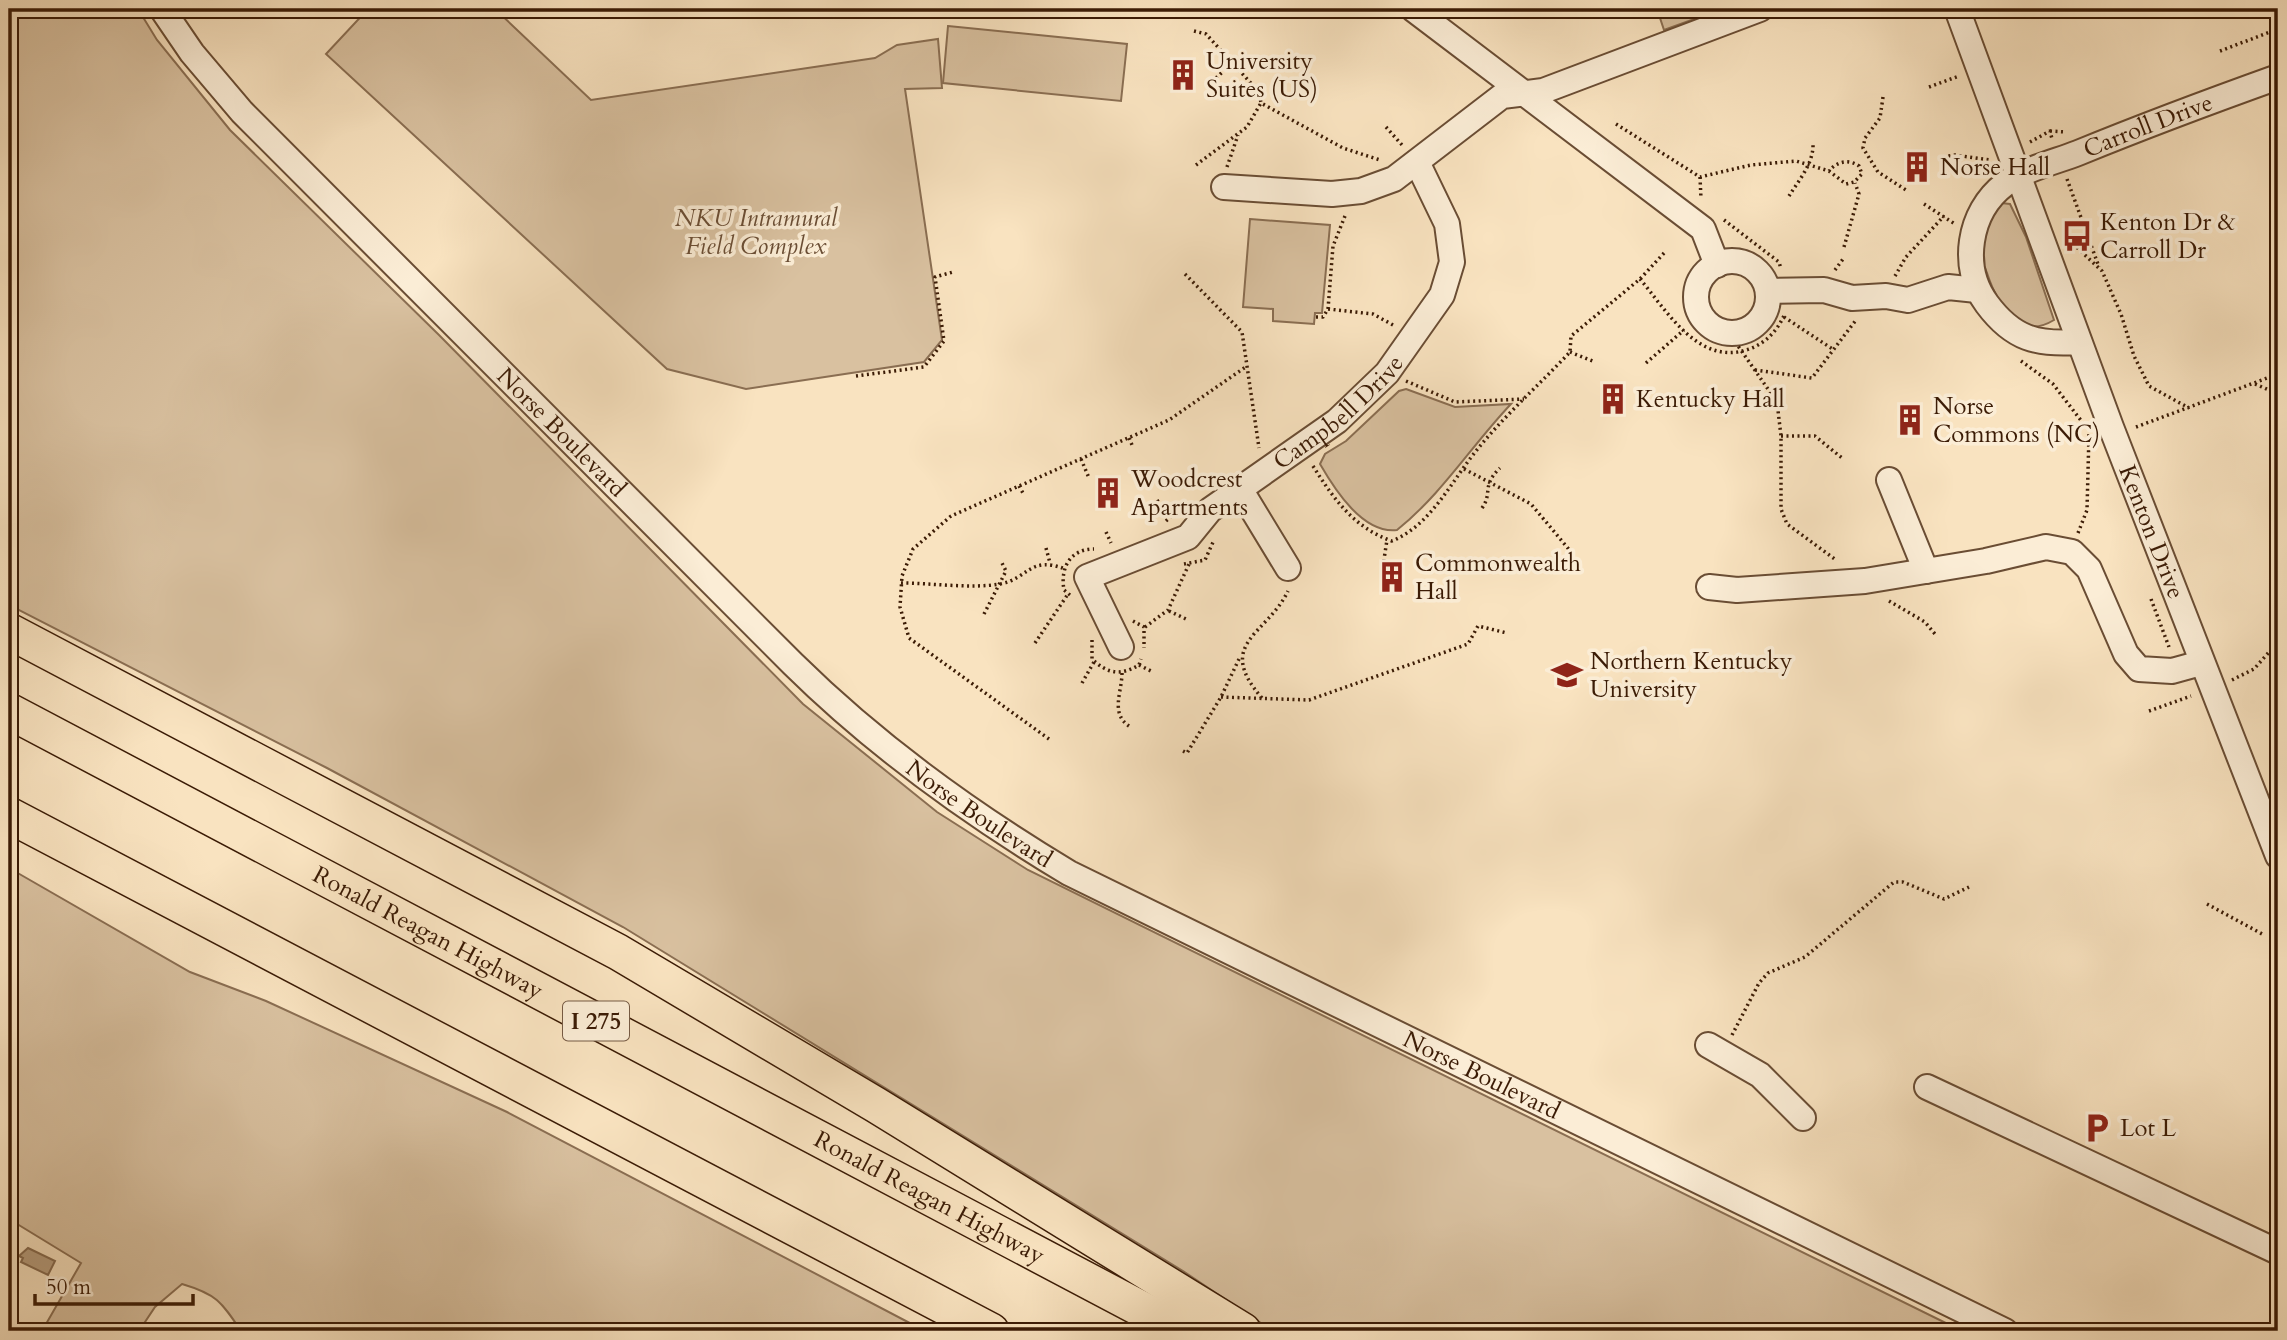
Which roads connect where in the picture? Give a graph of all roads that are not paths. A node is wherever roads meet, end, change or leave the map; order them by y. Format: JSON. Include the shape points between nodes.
{"nodes":[{"id":1,"x":162,"y":9,"type":"edge"},
{"id":2,"x":1413,"y":9,"type":"edge"},
{"id":3,"x":1760,"y":9,"type":"edge"},
{"id":4,"x":1957,"y":9,"type":"edge"},
{"id":5,"x":2278,"y":77,"type":"edge"},
{"id":6,"x":1528,"y":95,"type":"junction"},
{"id":7,"x":1412,"y":157,"type":"junction"},
{"id":8,"x":2018,"y":178,"type":"junction"},
{"id":9,"x":1225,"y":180,"type":"road end"},
{"id":10,"x":1717,"y":265,"type":"junction"},
{"id":11,"x":1977,"y":290,"type":"junction"},
{"id":12,"x":1778,"y":291,"type":"junction"},
{"id":13,"x":2079,"y":342,"type":"junction"},
{"id":14,"x":1889,"y":480,"type":"dead end"},
{"id":15,"x":1241,"y":489,"type":"junction"},
{"id":16,"x":1289,"y":568,"type":"road end"},
{"id":17,"x":1926,"y":571,"type":"junction"},
{"id":18,"x":1709,"y":587,"type":"dead end"},
{"id":19,"x":9,"y":631,"type":"edge"},
{"id":20,"x":1121,"y":647,"type":"road end"},
{"id":21,"x":2201,"y":663,"type":"junction"},
{"id":22,"x":9,"y":711,"type":"edge"},
{"id":23,"x":9,"y":815,"type":"edge"},
{"id":24,"x":2278,"y":856,"type":"edge"},
{"id":25,"x":1715,"y":1049,"type":"road end"},
{"id":26,"x":1927,"y":1087,"type":"dead end"},
{"id":27,"x":1803,"y":1118,"type":"dead end"},
{"id":28,"x":2278,"y":1252,"type":"edge"},
{"id":29,"x":991,"y":1331,"type":"edge"},
{"id":30,"x":1183,"y":1331,"type":"edge"},
{"id":31,"x":1242,"y":1331,"type":"edge"},
{"id":32,"x":2006,"y":1331,"type":"edge"}],
"edges":[{"from":1,"to":32,"type":"street","name":"Norse Boulevard","via":[[242,112],[821,691],[864,731],[967,810],[1069,873]]},
{"from":2,"to":6,"type":"street"},
{"from":3,"to":6,"type":"street"},
{"from":4,"to":8,"type":"street","name":"Kenton Drive"},
{"from":5,"to":8,"type":"street","name":"Carroll Drive"},
{"from":6,"to":7,"type":"street","via":[[1502,96]]},
{"from":6,"to":10,"type":"street","via":[[1703,229]]},
{"from":7,"to":9,"type":"street","via":[[1394,179],[1353,192],[1332,194]]},
{"from":7,"to":15,"type":"street","name":"Campbell Drive","via":[[1447,224],[1451,262],[1442,295],[1387,373],[1337,421]]},
{"from":8,"to":11,"type":"street","name":"Carroll Drive","via":[[2006,183],[1978,217],[1971,264]]},
{"from":8,"to":13,"type":"street","name":"Kenton Drive"},
{"from":10,"to":12,"type":"street","via":[[1728,261],[1749,265]]},
{"from":10,"to":12,"type":"street","via":[[1700,281],[1697,304],[1708,324],[1736,342],[1759,322]]},
{"from":11,"to":12,"type":"street","via":[[1948,287],[1908,300],[1852,298],[1824,290]]},
{"from":11,"to":13,"type":"street","via":[[2012,332],[2031,340]]},
{"from":13,"to":21,"type":"street","name":"Kenton Drive"},
{"from":14,"to":17,"type":"street"},
{"from":15,"to":16,"type":"street"},
{"from":15,"to":20,"type":"street","name":"Campbell Drive","via":[[1210,510],[1188,537],[1087,577]]},
{"from":17,"to":18,"type":"street","via":[[1865,581],[1737,590]]},
{"from":17,"to":21,"type":"street","via":[[2046,547],[2072,552],[2089,569],[2126,654],[2139,669],[2172,671]]},
{"from":19,"to":31,"type":"highway","via":[[618,952]]},
{"from":21,"to":24,"type":"street","name":"Kenton Drive"},
{"from":22,"to":30,"type":"highway","name":"Ronald Reagan Highway","number":"I 275"},
{"from":23,"to":29,"type":"highway"},
{"from":25,"to":27,"type":"street","via":[[1760,1075]]},
{"from":26,"to":28,"type":"street"}]}
